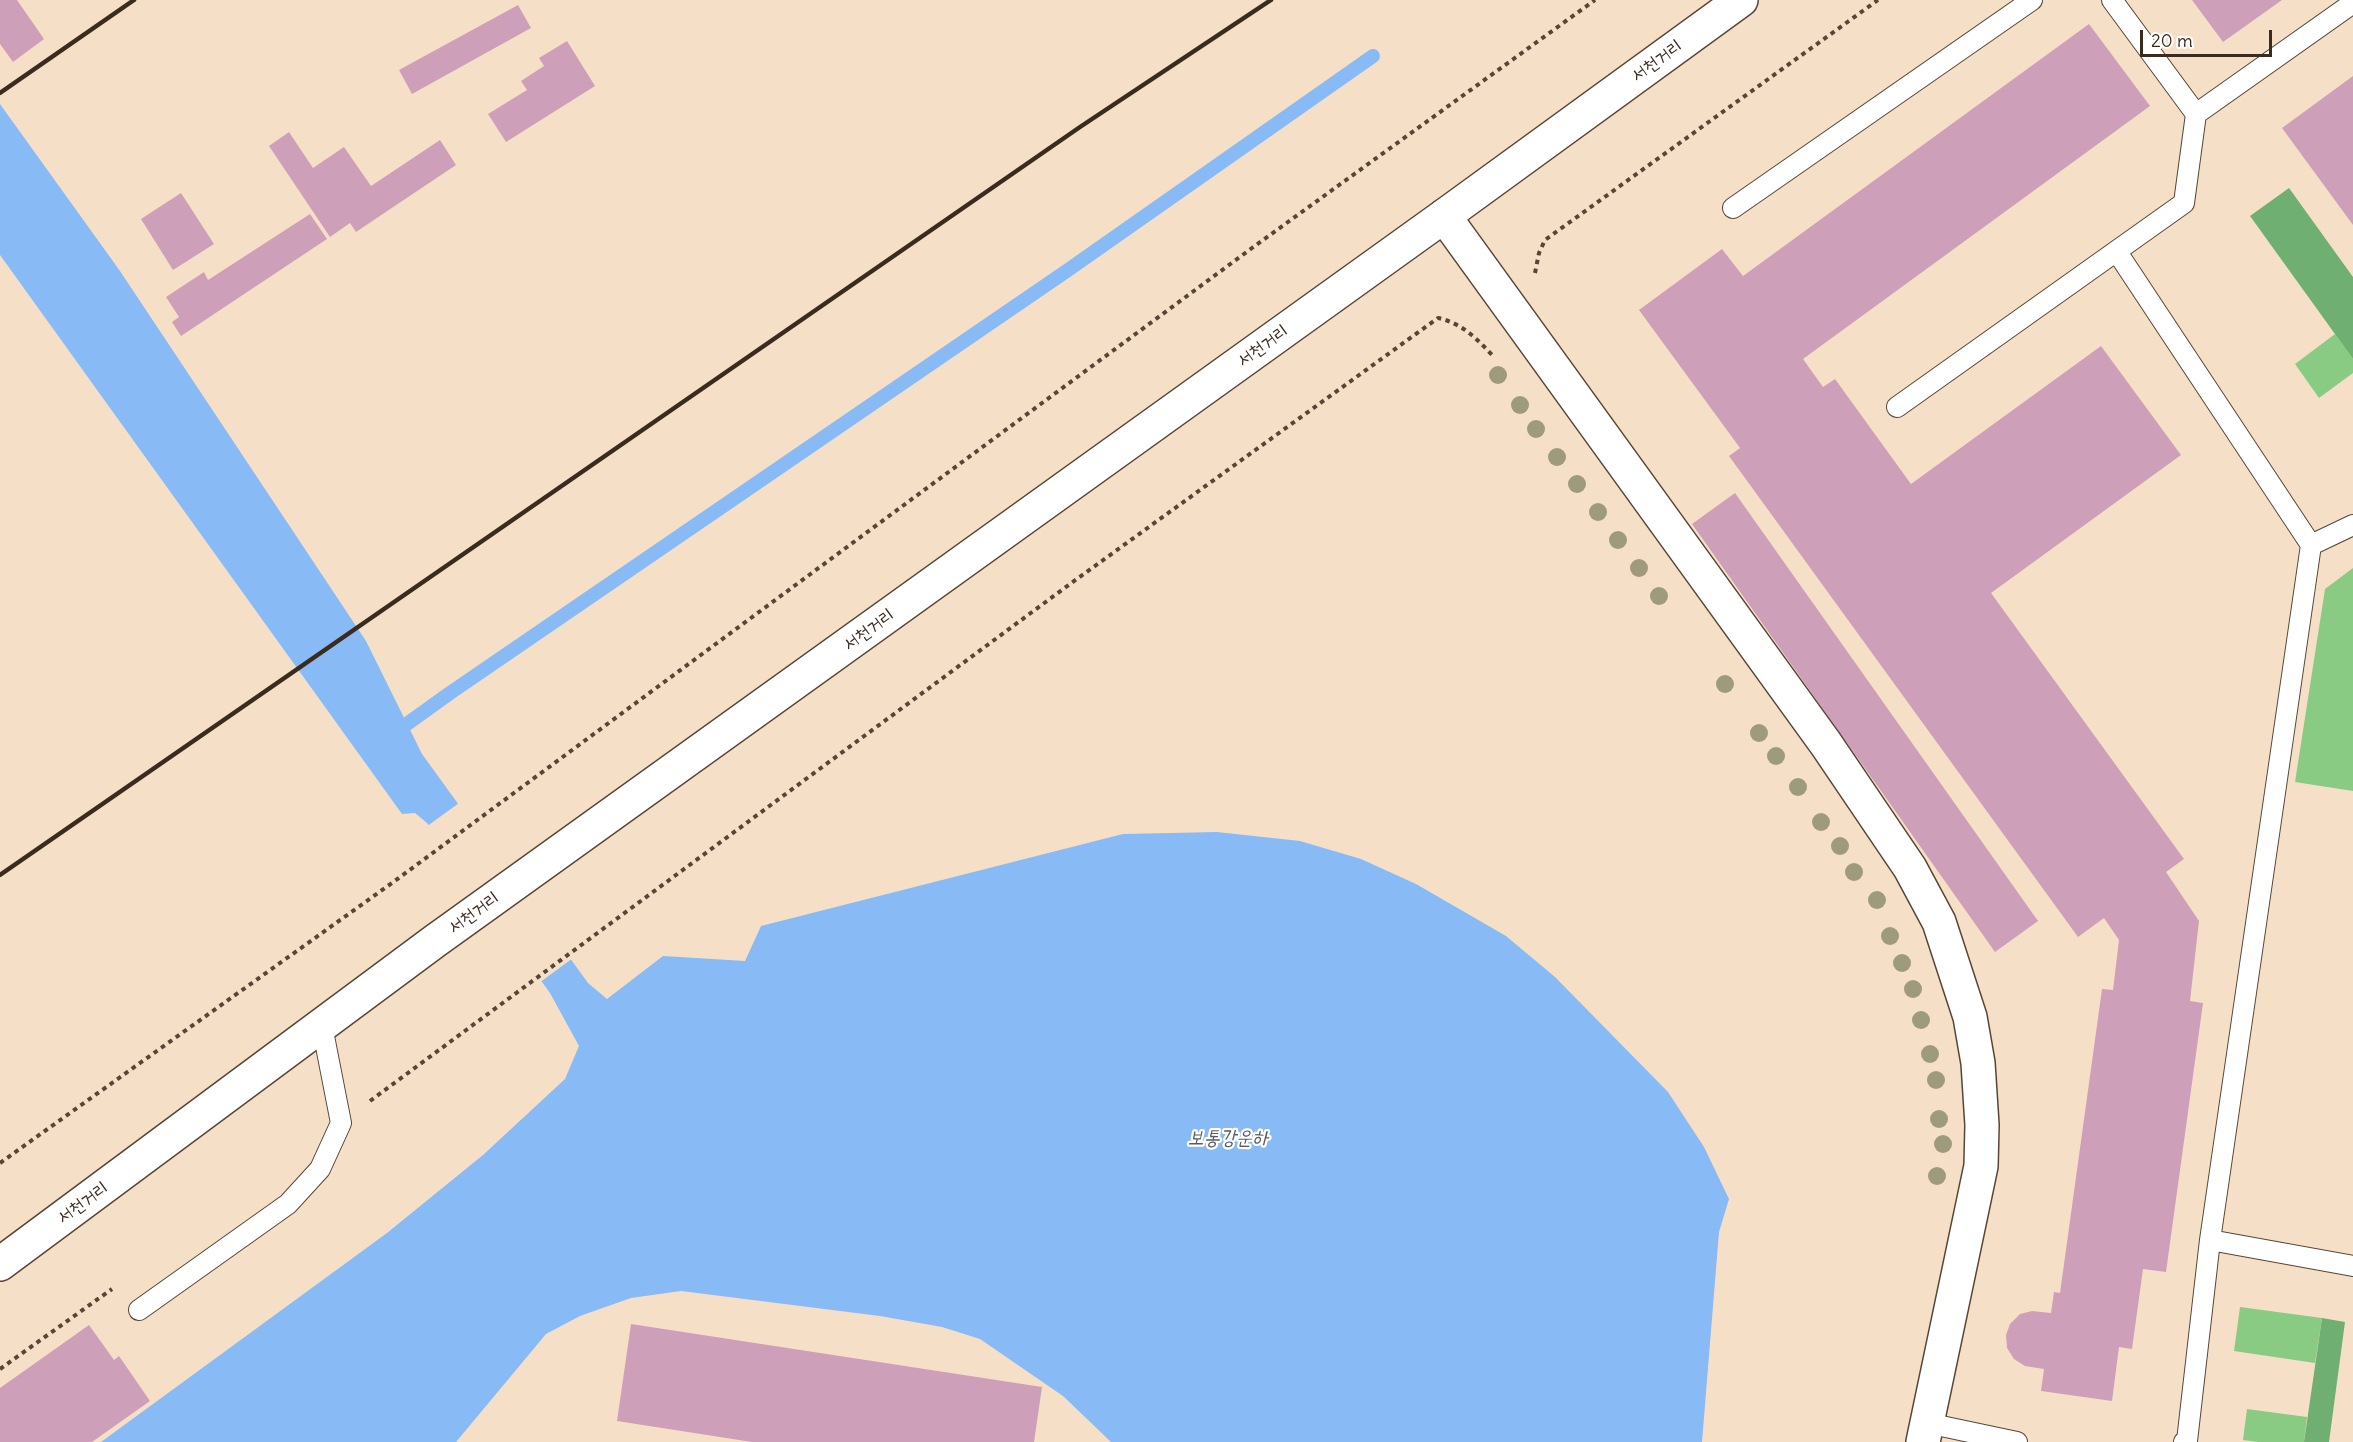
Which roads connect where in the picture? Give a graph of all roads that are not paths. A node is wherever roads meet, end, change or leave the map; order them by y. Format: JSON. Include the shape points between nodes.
{"nodes":[{"id":1,"x":1741,"y":0,"type":"edge"},
{"id":2,"x":2032,"y":0,"type":"edge"},
{"id":3,"x":2112,"y":0,"type":"edge"},
{"id":4,"x":2353,"y":3,"type":"edge"},
{"id":5,"x":2196,"y":114,"type":"junction"},
{"id":6,"x":1733,"y":208,"type":"dead end"},
{"id":7,"x":1444,"y":216,"type":"junction"},
{"id":8,"x":2117,"y":252,"type":"junction"},
{"id":9,"x":1897,"y":407,"type":"dead end"},
{"id":10,"x":2353,"y":525,"type":"edge"},
{"id":11,"x":2311,"y":545,"type":"junction"},
{"id":12,"x":322,"y":1026,"type":"junction"},
{"id":13,"x":2210,"y":1240,"type":"junction"},
{"id":14,"x":0,"y":1264,"type":"edge"},
{"id":15,"x":2353,"y":1266,"type":"edge"},
{"id":16,"x":139,"y":1310,"type":"dead end"},
{"id":17,"x":1925,"y":1432,"type":"edge"},
{"id":18,"x":2017,"y":1442,"type":"edge"},
{"id":19,"x":2184,"y":1442,"type":"edge"}],
"edges":[{"from":1,"to":7,"type":"main road","name":"서천거리"},
{"from":2,"to":6,"type":"lane"},
{"from":3,"to":5,"type":"lane"},
{"from":4,"to":5,"type":"lane"},
{"from":5,"to":8,"type":"lane","via":[[2184,203]]},
{"from":7,"to":12,"type":"main road","name":"서천거리"},
{"from":7,"to":17,"type":"main road","via":[[1826,744],[1910,868],[1939,922],[1970,1017],[1978,1063],[1981,1166]]},
{"from":8,"to":9,"type":"lane"},
{"from":8,"to":11,"type":"lane"},
{"from":10,"to":11,"type":"lane"},
{"from":11,"to":13,"type":"lane"},
{"from":12,"to":14,"type":"main road","name":"서천거리"},
{"from":12,"to":16,"type":"lane","via":[[341,1123],[320,1169],[288,1204]]},
{"from":13,"to":15,"type":"lane"},
{"from":13,"to":19,"type":"lane"},
{"from":17,"to":18,"type":"lane"}]}
